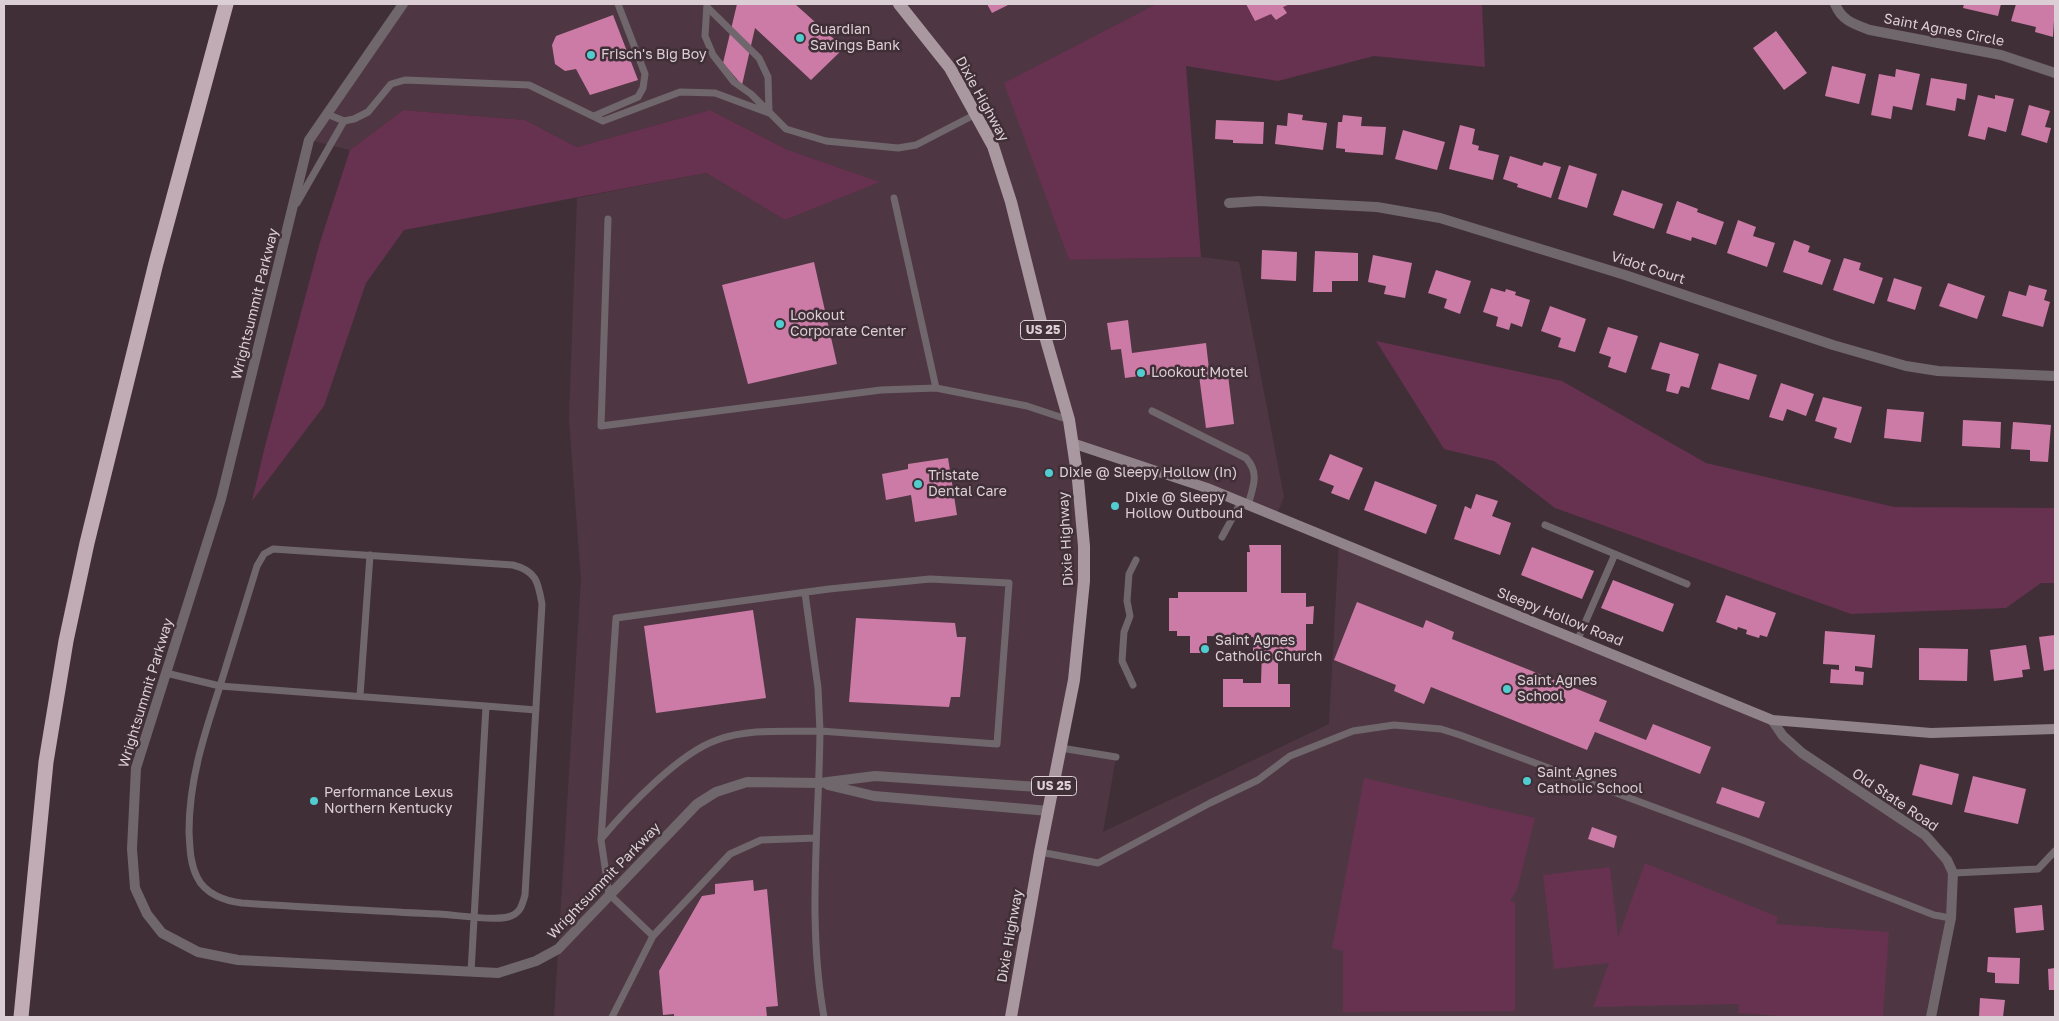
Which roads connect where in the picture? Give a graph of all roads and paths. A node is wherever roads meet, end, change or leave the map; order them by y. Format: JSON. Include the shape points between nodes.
{"nodes":[{"id":1,"x":226,"y":4,"type":"edge"},
{"id":2,"x":403,"y":4,"type":"edge"},
{"id":3,"x":618,"y":4,"type":"edge"},
{"id":4,"x":898,"y":4,"type":"edge"},
{"id":5,"x":1835,"y":4,"type":"edge"},
{"id":6,"x":707,"y":6,"type":"edge"},
{"id":7,"x":2055,"y":73,"type":"edge"},
{"id":8,"x":769,"y":113,"type":"junction"},
{"id":9,"x":327,"y":114,"type":"junction"},
{"id":10,"x":976,"y":114,"type":"junction"},
{"id":11,"x":594,"y":116,"type":"junction"},
{"id":12,"x":344,"y":121,"type":"junction"},
{"id":13,"x":894,"y":198,"type":"dead end"},
{"id":14,"x":1228,"y":203,"type":"dead end"},
{"id":15,"x":293,"y":210,"type":"junction"},
{"id":16,"x":608,"y":219,"type":"dead end"},
{"id":17,"x":2055,"y":376,"type":"edge"},
{"id":18,"x":936,"y":388,"type":"junction"},
{"id":19,"x":1152,"y":411,"type":"dead end"},
{"id":20,"x":1069,"y":420,"type":"junction"},
{"id":21,"x":1072,"y":442,"type":"junction"},
{"id":22,"x":1245,"y":503,"type":"junction"},
{"id":23,"x":1545,"y":525,"type":"dead end"},
{"id":24,"x":1222,"y":537,"type":"dead end"},
{"id":25,"x":1615,"y":554,"type":"junction"},
{"id":26,"x":370,"y":555,"type":"junction"},
{"id":27,"x":1136,"y":560,"type":"dead end"},
{"id":28,"x":1687,"y":584,"type":"dead end"},
{"id":29,"x":805,"y":592,"type":"junction"},
{"id":30,"x":1578,"y":639,"type":"junction"},
{"id":31,"x":166,"y":673,"type":"junction"},
{"id":32,"x":1133,"y":685,"type":"dead end"},
{"id":33,"x":220,"y":686,"type":"junction"},
{"id":34,"x":360,"y":696,"type":"junction"},
{"id":35,"x":486,"y":706,"type":"junction"},
{"id":36,"x":536,"y":710,"type":"junction"},
{"id":37,"x":1772,"y":720,"type":"junction"},
{"id":38,"x":2055,"y":729,"type":"edge"},
{"id":39,"x":820,"y":731,"type":"junction"},
{"id":40,"x":1061,"y":748,"type":"junction"},
{"id":41,"x":1116,"y":757,"type":"dead end"},
{"id":42,"x":820,"y":782,"type":"junction"},
{"id":43,"x":1053,"y":788,"type":"junction"},
{"id":44,"x":1048,"y":811,"type":"junction"},
{"id":45,"x":816,"y":838,"type":"junction"},
{"id":46,"x":601,"y":840,"type":"junction"},
{"id":47,"x":1040,"y":852,"type":"junction"},
{"id":48,"x":2055,"y":852,"type":"edge"},
{"id":49,"x":1953,"y":874,"type":"junction"},
{"id":50,"x":609,"y":894,"type":"junction"},
{"id":51,"x":474,"y":916,"type":"junction"},
{"id":52,"x":1951,"y":918,"type":"junction"},
{"id":53,"x":653,"y":936,"type":"junction"},
{"id":54,"x":471,"y":972,"type":"junction"},
{"id":55,"x":21,"y":1017,"type":"edge"},
{"id":56,"x":612,"y":1017,"type":"edge"},
{"id":57,"x":824,"y":1017,"type":"edge"},
{"id":58,"x":1011,"y":1017,"type":"edge"},
{"id":59,"x":1931,"y":1017,"type":"edge"}],
"edges":[{"from":1,"to":55,"type":"highway","via":[[156,262],[66,641],[46,762]]},
{"from":2,"to":9,"type":"street","name":"Wrightsummit Parkway"},
{"from":3,"to":11,"type":"lane","via":[[645,74],[643,88],[638,97]]},
{"from":4,"to":10,"type":"main road","name":"Dixie Highway","number":"US 25","via":[[950,68]]},
{"from":5,"to":7,"type":"street","name":"Saint Agnes Circle","via":[[1849,23],[1870,30],[2001,55]]},
{"from":6,"to":8,"type":"lane","via":[[759,58],[768,78]]},
{"from":6,"to":8,"type":"lane","via":[[705,36],[713,54],[734,82]]},
{"from":8,"to":10,"type":"lane","via":[[786,129],[807,137],[898,148],[916,145]]},
{"from":8,"to":11,"type":"lane","via":[[715,92],[680,92],[603,120]]},
{"from":9,"to":12,"type":"lane"},
{"from":9,"to":15,"type":"street","name":"Wrightsummit Parkway","via":[[309,140]]},
{"from":10,"to":20,"type":"main road","name":"Dixie Highway","number":"US 25","via":[[993,146],[1012,202]]},
{"from":11,"to":12,"type":"lane","via":[[529,85],[405,80],[391,84],[368,112]]},
{"from":12,"to":15,"type":"lane"},
{"from":13,"to":18,"type":"lane"},
{"from":14,"to":17,"type":"street","name":"Vidot Court","via":[[1259,201],[1377,207],[1440,218],[1906,366],[1938,371]]},
{"from":15,"to":31,"type":"street","name":"Wrightsummit Parkway","via":[[222,499]]},
{"from":16,"to":18,"type":"lane","via":[[601,426],[880,390]]},
{"from":18,"to":20,"type":"lane","via":[[1027,406]]},
{"from":19,"to":22,"type":"lane","via":[[1246,458],[1253,466],[1255,478]]},
{"from":20,"to":21,"type":"main road","name":"Dixie Highway","number":"US 25"},
{"from":21,"to":22,"type":"main road","name":"Sleepy Hollow Road"},
{"from":21,"to":40,"type":"main road","name":"Dixie Highway","number":"US 25","via":[[1081,509],[1084,581],[1074,680]]},
{"from":22,"to":24,"type":"lane"},
{"from":22,"to":30,"type":"main road","name":"Sleepy Hollow Road"},
{"from":23,"to":25,"type":"lane"},
{"from":25,"to":28,"type":"lane"},
{"from":25,"to":30,"type":"lane"},
{"from":26,"to":33,"type":"lane","via":[[273,549],[264,554],[257,566]]},
{"from":26,"to":34,"type":"lane"},
{"from":26,"to":36,"type":"lane","via":[[513,565],[527,569],[538,582],[542,604]]},
{"from":27,"to":32,"type":"lane","via":[[1129,574],[1127,601],[1130,616],[1124,632],[1122,661]]},
{"from":29,"to":39,"type":"lane","via":[[818,688]]},
{"from":29,"to":39,"type":"lane","via":[[930,579],[1009,583],[997,744]]},
{"from":29,"to":46,"type":"lane","via":[[616,618]]},
{"from":30,"to":37,"type":"main road","name":"Sleepy Hollow Road"},
{"from":31,"to":33,"type":"lane"},
{"from":31,"to":54,"type":"street","name":"Wrightsummit Parkway","via":[[136,768],[132,849],[135,888],[148,914],[162,932],[198,952],[238,960]]},
{"from":33,"to":34,"type":"lane"},
{"from":33,"to":51,"type":"lane","via":[[197,758],[189,804],[190,855],[197,879],[211,892],[224,901],[242,903]]},
{"from":34,"to":35,"type":"lane"},
{"from":35,"to":36,"type":"lane"},
{"from":35,"to":51,"type":"lane"},
{"from":36,"to":51,"type":"lane","via":[[522,907],[506,918]]},
{"from":37,"to":38,"type":"main road","name":"Sleepy Hollow Road","via":[[1940,733]]},
{"from":37,"to":49,"type":"street","name":"Old State Road","via":[[1783,736],[1802,753],[1925,835],[1939,848]]},
{"from":39,"to":42,"type":"lane"},
{"from":39,"to":46,"type":"lane","via":[[750,732],[717,740],[686,756],[621,816]]},
{"from":40,"to":41,"type":"lane"},
{"from":40,"to":43,"type":"main road","name":"Dixie Highway","number":"US 25"},
{"from":42,"to":43,"type":"street","name":"Wrightsummit Parkway","via":[[875,776]]},
{"from":42,"to":44,"type":"street","name":"Wrightsummit Parkway","via":[[874,796]]},
{"from":42,"to":45,"type":"lane"},
{"from":42,"to":50,"type":"street","name":"Wrightsummit Parkway","via":[[747,782],[716,792],[697,804]]},
{"from":43,"to":44,"type":"main road","name":"Dixie Highway","number":"US 25"},
{"from":44,"to":47,"type":"main road","name":"Dixie Highway","number":"US 25"},
{"from":45,"to":53,"type":"lane","via":[[760,840],[730,854]]},
{"from":45,"to":57,"type":"lane","via":[[815,928],[818,987]]},
{"from":46,"to":50,"type":"lane"},
{"from":47,"to":52,"type":"lane","via":[[1098,863],[1210,802],[1258,780],[1299,752],[1352,731],[1388,725],[1425,726],[1460,735],[1934,915]]},
{"from":47,"to":58,"type":"main road","name":"Dixie Highway","number":"US 25"},
{"from":48,"to":49,"type":"lane","via":[[2038,870]]},
{"from":49,"to":52,"type":"street"},
{"from":50,"to":53,"type":"lane"},
{"from":50,"to":54,"type":"street","name":"Wrightsummit Parkway","via":[[558,949],[536,961],[498,973]]},
{"from":51,"to":54,"type":"lane"},
{"from":52,"to":59,"type":"street"},
{"from":53,"to":56,"type":"lane"}]}
